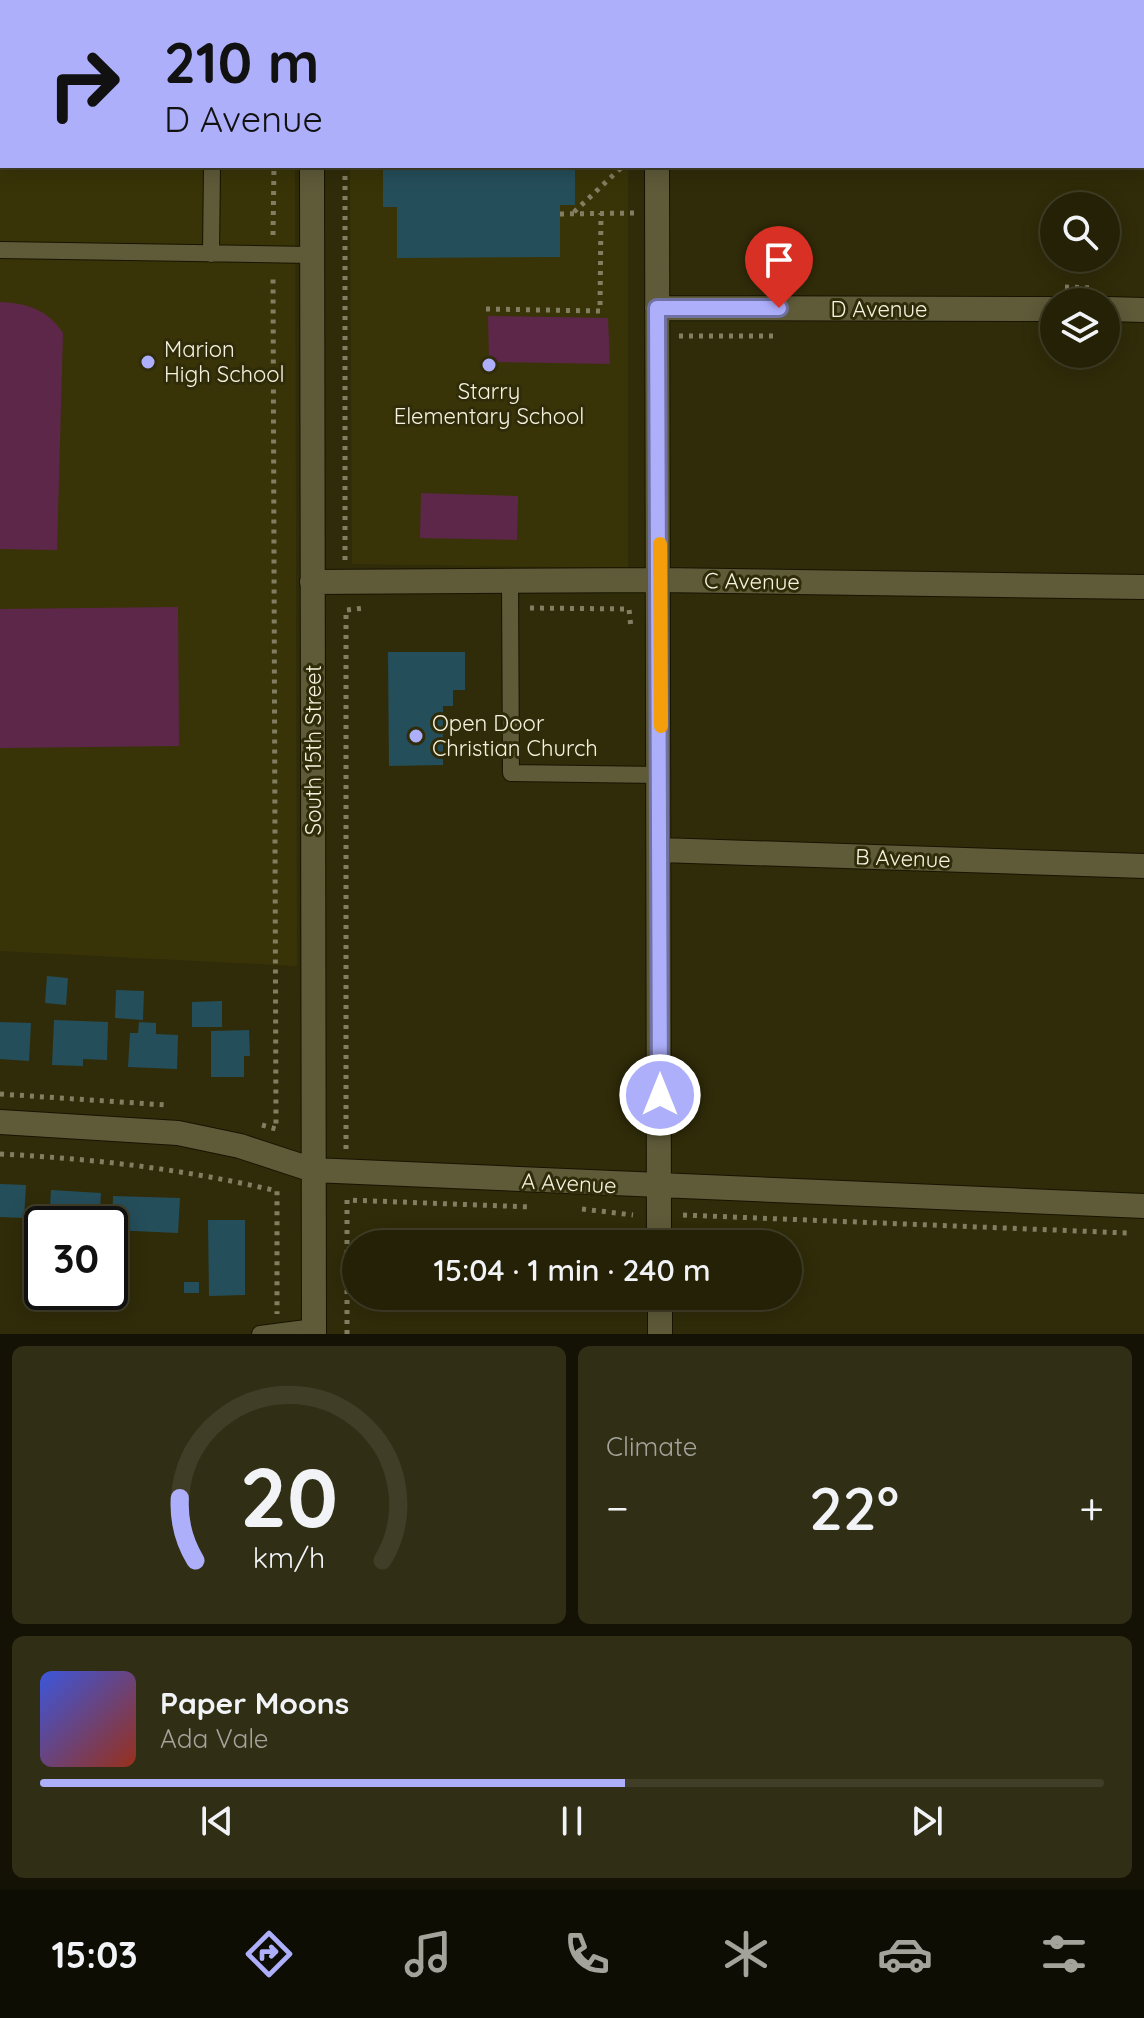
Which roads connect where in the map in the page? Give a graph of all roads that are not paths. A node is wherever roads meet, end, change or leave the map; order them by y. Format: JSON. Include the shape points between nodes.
{"nodes":[{"id":1,"x":212,"y":168,"type":"edge"},
{"id":2,"x":312,"y":168,"type":"edge"},
{"id":3,"x":657,"y":168,"type":"edge"},
{"id":4,"x":0,"y":250,"type":"edge"},
{"id":5,"x":211,"y":254,"type":"junction"},
{"id":6,"x":312,"y":255,"type":"junction"},
{"id":7,"x":657,"y":308,"type":"junction"},
{"id":8,"x":1040,"y":309,"type":"edge"},
{"id":9,"x":1120,"y":309,"type":"edge"},
{"id":10,"x":1144,"y":310,"type":"edge"},
{"id":11,"x":660,"y":580,"type":"junction"},
{"id":12,"x":510,"y":581,"type":"junction"},
{"id":13,"x":312,"y":582,"type":"junction"},
{"id":14,"x":1144,"y":587,"type":"edge"},
{"id":15,"x":661,"y":775,"type":"junction"},
{"id":16,"x":661,"y":850,"type":"junction"},
{"id":17,"x":1144,"y":866,"type":"edge"},
{"id":18,"x":0,"y":1122,"type":"edge"},
{"id":19,"x":313,"y":1170,"type":"junction"},
{"id":20,"x":659,"y":1187,"type":"junction"},
{"id":21,"x":1144,"y":1206,"type":"edge"},
{"id":22,"x":659,"y":1230,"type":"edge"},
{"id":23,"x":660,"y":1310,"type":"edge"},
{"id":24,"x":314,"y":1331,"type":"edge"},
{"id":25,"x":260,"y":1334,"type":"edge"},
{"id":26,"x":660,"y":1334,"type":"edge"}],
"edges":[{"from":1,"to":5,"type":"lane"},
{"from":2,"to":6,"type":"street","name":"South 15th Street"},
{"from":3,"to":7,"type":"street"},
{"from":4,"to":5,"type":"lane"},
{"from":5,"to":6,"type":"lane"},
{"from":6,"to":13,"type":"street","name":"South 15th Street"},
{"from":7,"to":8,"type":"street","name":"D Avenue"},
{"from":7,"to":11,"type":"street"},
{"from":9,"to":10,"type":"street"},
{"from":11,"to":12,"type":"street","name":"C Avenue"},
{"from":11,"to":14,"type":"street","name":"C Avenue"},
{"from":11,"to":15,"type":"street"},
{"from":12,"to":13,"type":"street","name":"C Avenue"},
{"from":12,"to":15,"type":"lane","via":[[511,773]]},
{"from":13,"to":19,"type":"street","name":"South 15th Street"},
{"from":15,"to":16,"type":"street"},
{"from":16,"to":17,"type":"street","name":"B Avenue"},
{"from":16,"to":20,"type":"street"},
{"from":18,"to":19,"type":"street","name":"A Avenue","via":[[178,1133]]},
{"from":19,"to":20,"type":"street","name":"A Avenue"},
{"from":19,"to":24,"type":"street","name":"South 15th Street"},
{"from":20,"to":21,"type":"street","name":"A Avenue"},
{"from":20,"to":22,"type":"street"},
{"from":23,"to":26,"type":"street"},
{"from":24,"to":25,"type":"lane"}]}
